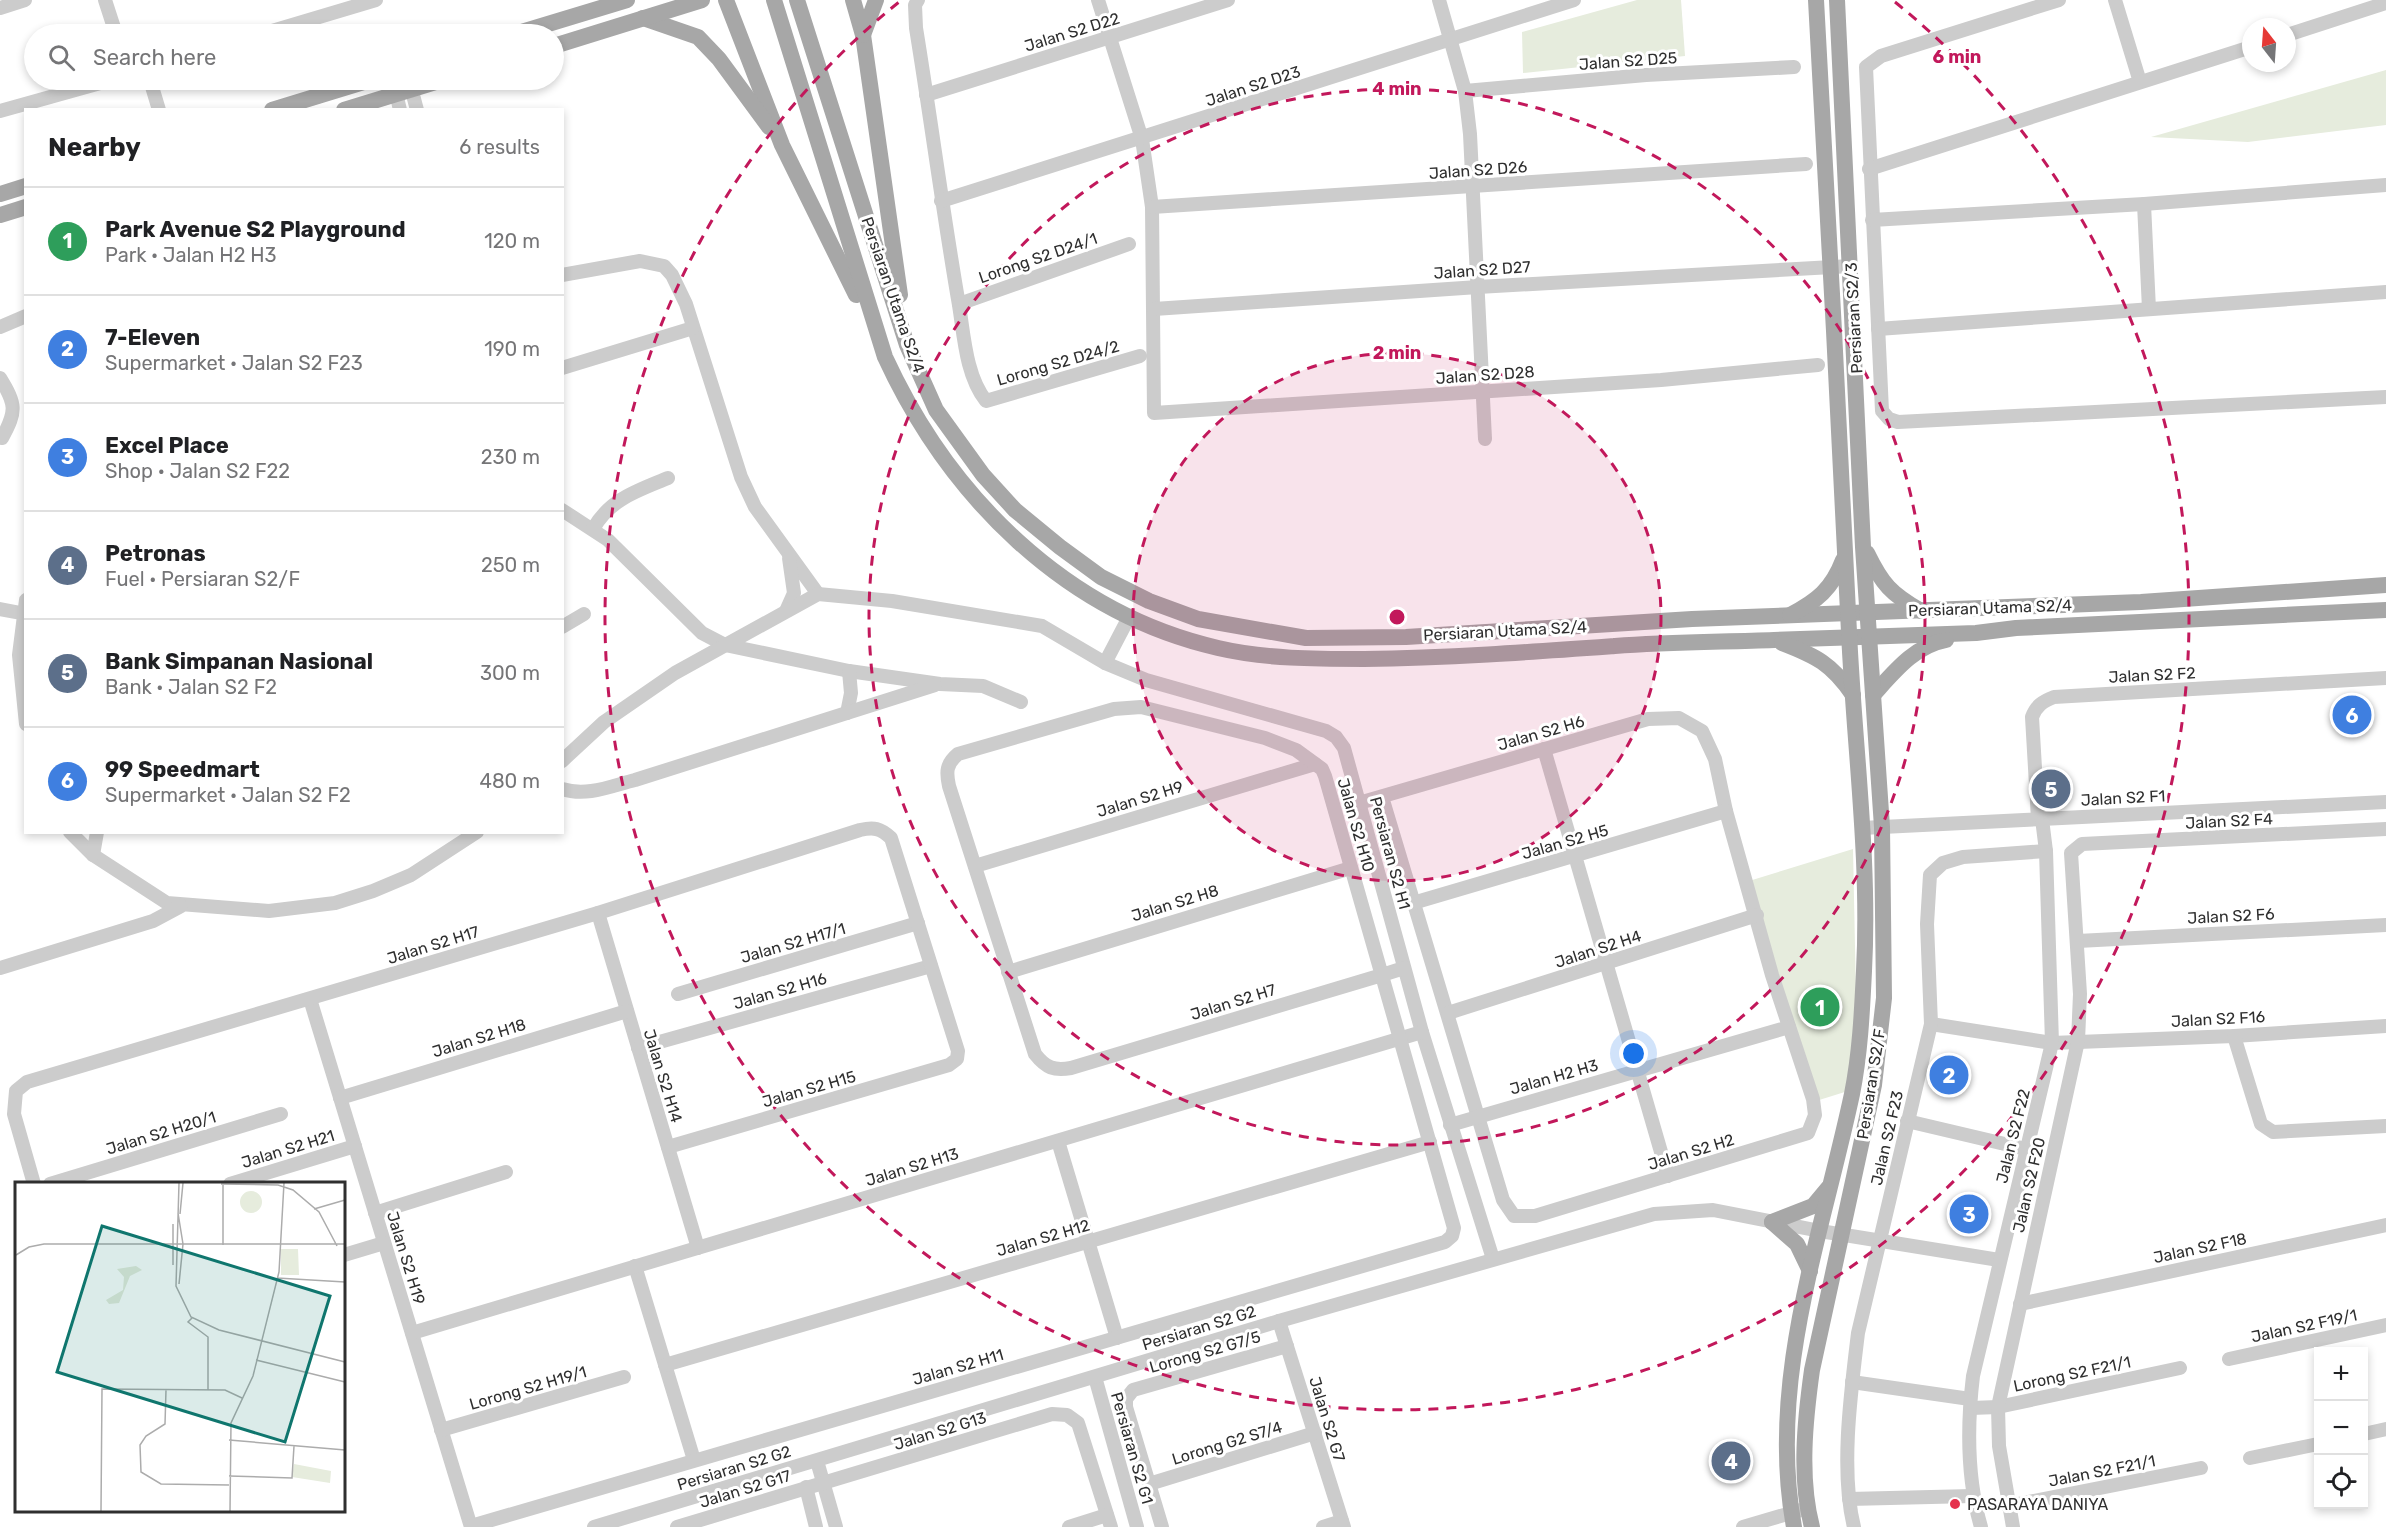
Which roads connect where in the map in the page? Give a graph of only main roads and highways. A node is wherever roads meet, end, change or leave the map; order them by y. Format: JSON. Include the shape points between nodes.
{"nodes":[{"id":1,"x":627,"y":0,"type":"edge"},
{"id":2,"x":702,"y":0,"type":"edge"},
{"id":3,"x":726,"y":0,"type":"edge"},
{"id":4,"x":774,"y":0,"type":"edge"},
{"id":5,"x":797,"y":0,"type":"edge"},
{"id":6,"x":853,"y":0,"type":"edge"},
{"id":7,"x":876,"y":0,"type":"edge"},
{"id":8,"x":1816,"y":0,"type":"edge"},
{"id":9,"x":1837,"y":0,"type":"edge"},
{"id":10,"x":643,"y":18,"type":"junction"},
{"id":11,"x":548,"y":24,"type":"edge"},
{"id":12,"x":863,"y":35,"type":"junction"},
{"id":13,"x":564,"y":43,"type":"edge"},
{"id":14,"x":337,"y":90,"type":"edge"},
{"id":15,"x":402,"y":90,"type":"edge"},
{"id":16,"x":279,"y":108,"type":"edge"},
{"id":17,"x":350,"y":108,"type":"edge"},
{"id":18,"x":782,"y":145,"type":"junction"},
{"id":19,"x":24,"y":187,"type":"edge"},
{"id":20,"x":0,"y":194,"type":"edge"},
{"id":21,"x":24,"y":208,"type":"edge"},
{"id":22,"x":0,"y":215,"type":"edge"},
{"id":23,"x":878,"y":335,"type":"junction"},
{"id":24,"x":907,"y":345,"type":"junction"},
{"id":25,"x":1863,"y":547,"type":"junction"},
{"id":26,"x":1846,"y":554,"type":"junction"},
{"id":27,"x":2386,"y":585,"type":"edge"},
{"id":28,"x":1922,"y":611,"type":"junction"},
{"id":29,"x":2383,"y":612,"type":"edge"},
{"id":30,"x":1868,"y":613,"type":"junction"},
{"id":31,"x":1848,"y":614,"type":"junction"},
{"id":32,"x":1787,"y":617,"type":"junction"},
{"id":33,"x":1976,"y":633,"type":"junction"},
{"id":34,"x":1870,"y":636,"type":"junction"},
{"id":35,"x":1849,"y":637,"type":"junction"},
{"id":36,"x":1776,"y":640,"type":"junction"},
{"id":37,"x":1873,"y":695,"type":"junction"},
{"id":38,"x":1854,"y":696,"type":"junction"},
{"id":39,"x":1830,"y":1185,"type":"junction"},
{"id":40,"x":1810,"y":1271,"type":"junction"},
{"id":41,"x":1798,"y":1516,"type":"edge"},
{"id":42,"x":1812,"y":1527,"type":"edge"}],
"edges":[{"from":1,"to":11,"type":"main road"},
{"from":2,"to":10,"type":"main road"},
{"from":3,"to":18,"type":"main road"},
{"from":4,"to":23,"type":"main road"},
{"from":5,"to":24,"type":"main road","name":"Persiaran Utama S2/4"},
{"from":6,"to":12,"type":"main road"},
{"from":7,"to":12,"type":"main road"},
{"from":8,"to":26,"type":"main road","name":"Persiaran S2/F"},
{"from":9,"to":25,"type":"main road","name":"Persiaran S2/3"},
{"from":10,"to":13,"type":"main road"},
{"from":10,"to":18,"type":"main road","via":[[698,37],[719,59]]},
{"from":12,"to":24,"type":"main road"},
{"from":14,"to":16,"type":"main road"},
{"from":15,"to":17,"type":"main road"},
{"from":18,"to":23,"type":"main road"},
{"from":19,"to":20,"type":"main road"},
{"from":21,"to":22,"type":"main road"},
{"from":23,"to":36,"type":"main road","via":[[910,409],[976,501],[1053,570],[1128,619],[1219,649],[1342,659]]},
{"from":24,"to":32,"type":"main road","name":"Persiaran Utama S2/4","via":[[936,410],[983,475],[1015,510],[1101,577],[1198,619],[1276,635],[1343,638]]},
{"from":25,"to":28,"type":"main road","via":[[1894,596]]},
{"from":25,"to":30,"type":"main road","name":"Persiaran S2/3"},
{"from":26,"to":31,"type":"main road","name":"Persiaran S2/F"},
{"from":26,"to":32,"type":"main road","via":[[1828,590],[1817,601]]},
{"from":27,"to":28,"type":"main road","name":"Persiaran Utama S2/4","via":[[2141,602]]},
{"from":28,"to":30,"type":"main road","name":"Persiaran Utama S2/4"},
{"from":29,"to":33,"type":"main road","name":"Persiaran Utama S2/4"},
{"from":30,"to":31,"type":"main road","name":"Persiaran Utama S2/4"},
{"from":30,"to":34,"type":"main road","name":"Persiaran S2/3"},
{"from":31,"to":32,"type":"main road","name":"Persiaran Utama S2/4"},
{"from":31,"to":35,"type":"main road","name":"Persiaran S2/F"},
{"from":33,"to":34,"type":"main road"},
{"from":33,"to":37,"type":"main road","via":[[1929,643],[1901,664]]},
{"from":34,"to":35,"type":"main road"},
{"from":34,"to":37,"type":"main road","name":"Persiaran S2/F"},
{"from":35,"to":36,"type":"main road"},
{"from":35,"to":38,"type":"main road","name":"Persiaran S2/F"},
{"from":36,"to":38,"type":"main road","via":[[1826,663]]},
{"from":37,"to":41,"type":"main road","name":"Persiaran S2/F","via":[[1882,827],[1884,998],[1874,1085],[1807,1406]]},
{"from":38,"to":39,"type":"main road","name":"Persiaran S2/F","via":[[1865,945],[1860,1043]]},
{"from":39,"to":40,"type":"main road","name":"Persiaran S2/F"},
{"from":39,"to":40,"type":"main road","via":[[1813,1206],[1772,1222],[1797,1244]]},
{"from":40,"to":41,"type":"main road","name":"Persiaran S2/F","via":[[1791,1376],[1787,1451]]},
{"from":41,"to":42,"type":"main road","name":"Persiaran S2/F"}]}
